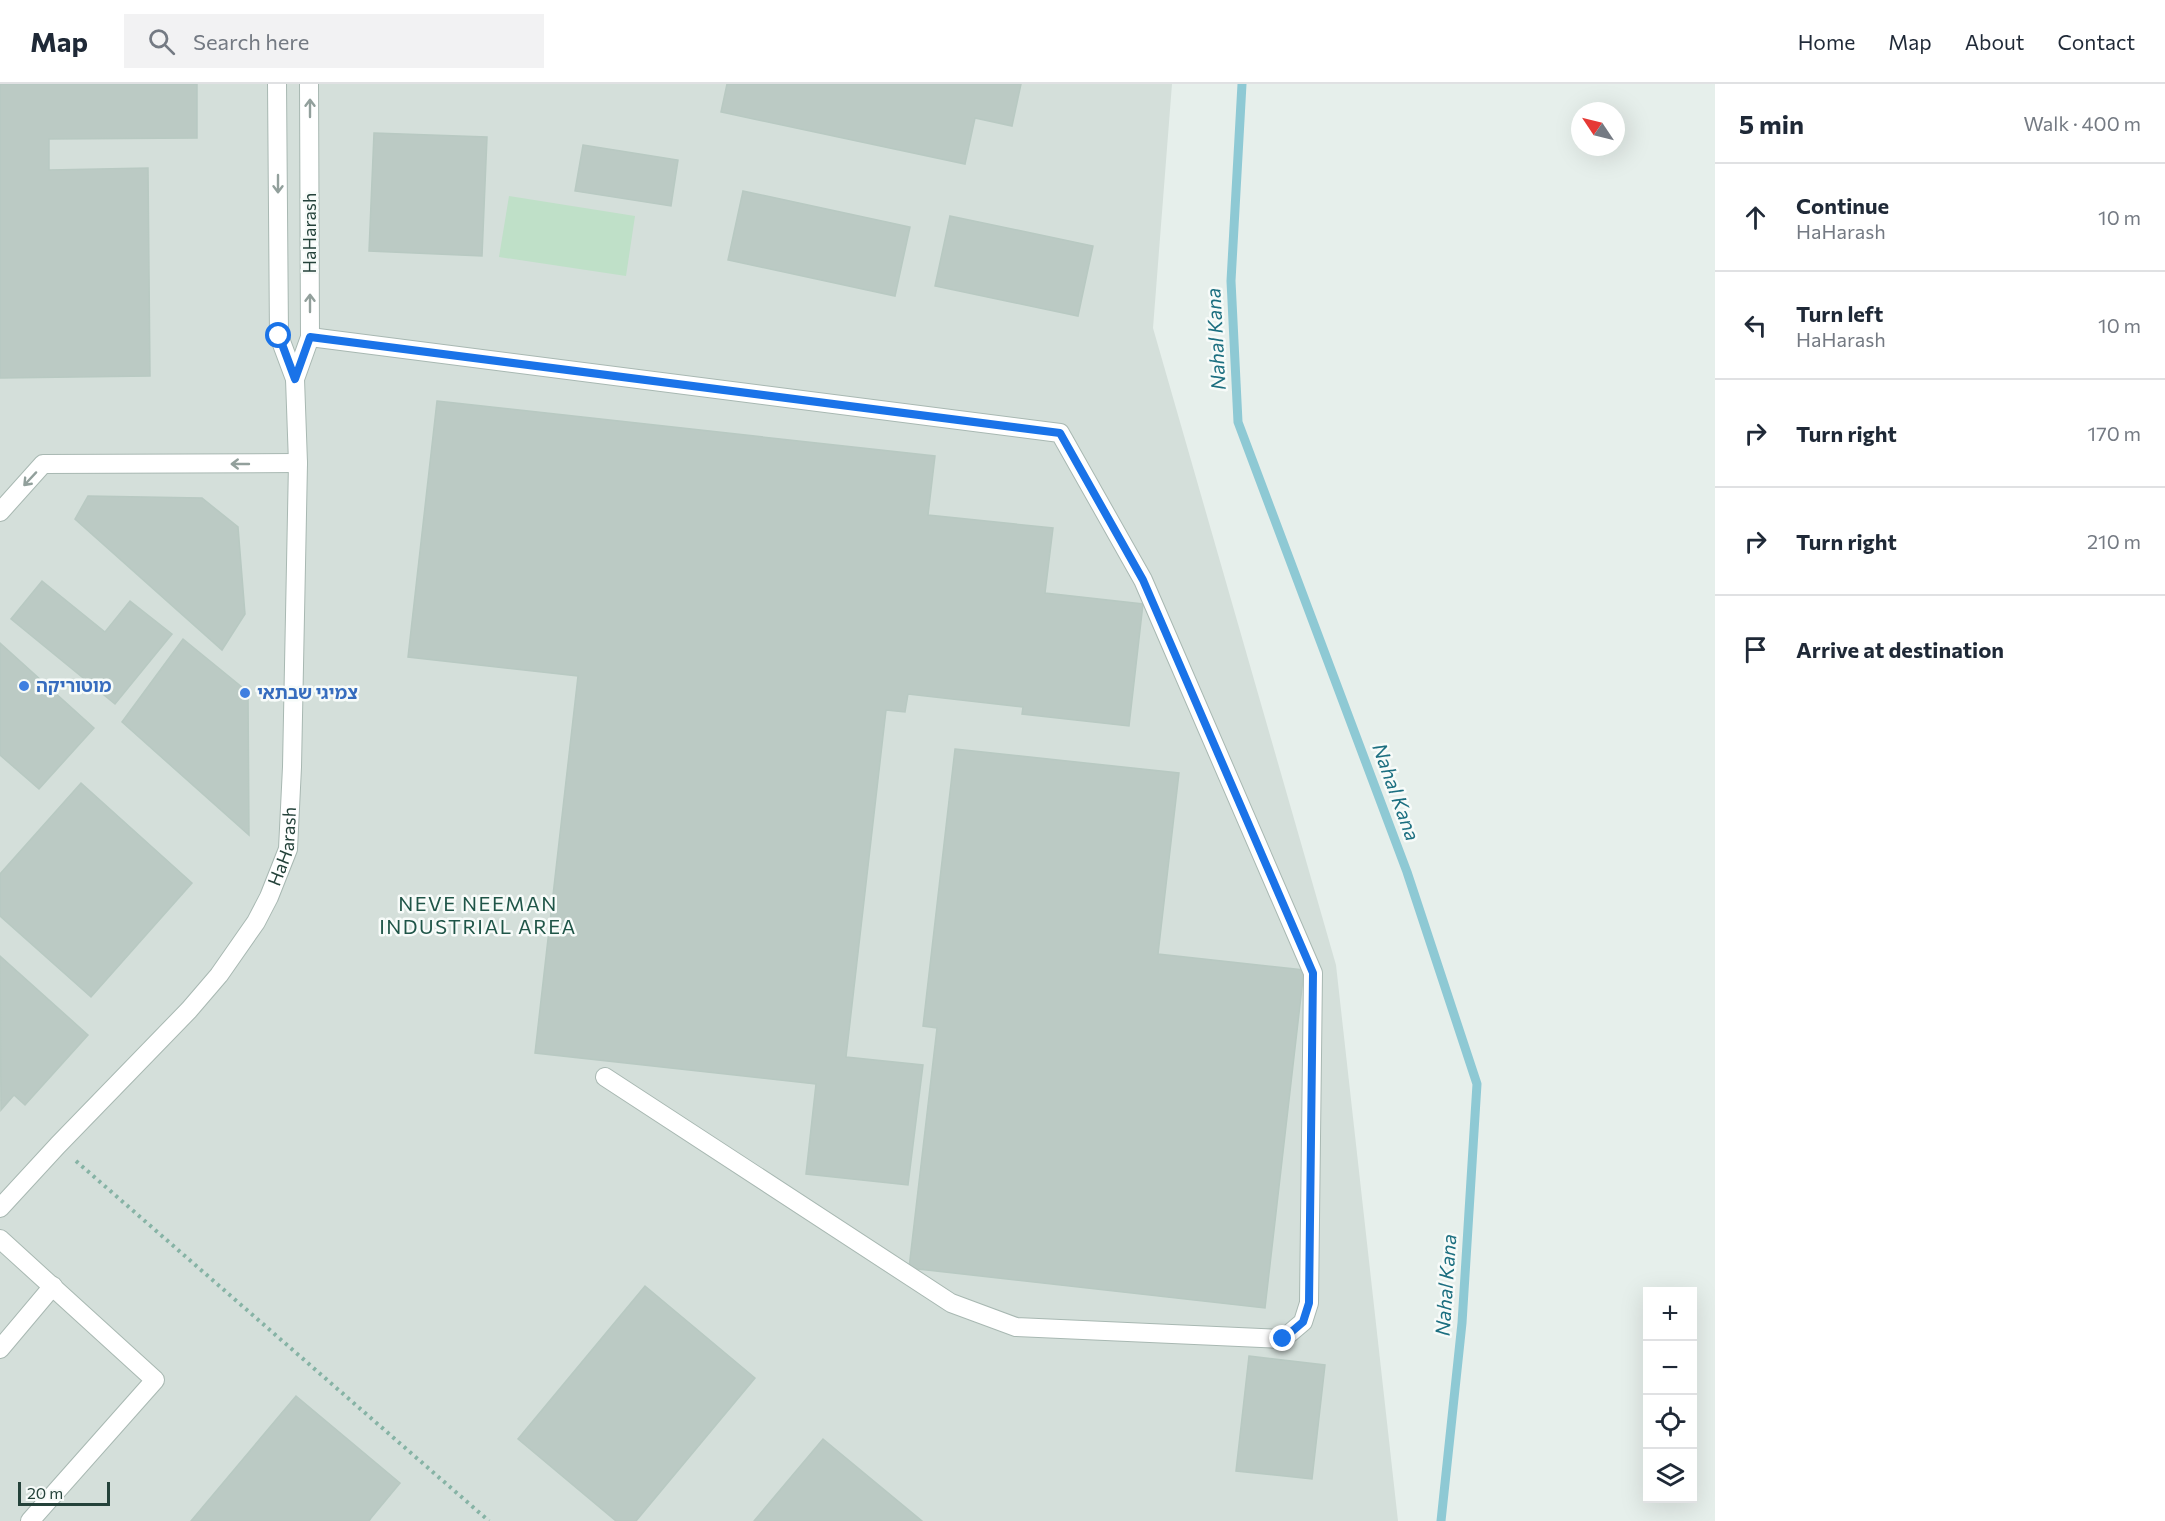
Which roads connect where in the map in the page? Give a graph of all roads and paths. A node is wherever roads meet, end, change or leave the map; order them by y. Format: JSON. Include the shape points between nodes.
{"nodes":[{"id":1,"x":277,"y":84,"type":"edge"},
{"id":2,"x":309,"y":84,"type":"edge"},
{"id":3,"x":310,"y":337,"type":"junction"},
{"id":4,"x":295,"y":379,"type":"junction"},
{"id":5,"x":298,"y":463,"type":"junction"},
{"id":6,"x":0,"y":512,"type":"edge"},
{"id":7,"x":604,"y":1077,"type":"dead end"},
{"id":8,"x":58,"y":1145,"type":"junction"},
{"id":9,"x":0,"y":1208,"type":"edge"},
{"id":10,"x":0,"y":1239,"type":"edge"},
{"id":11,"x":53,"y":1286,"type":"junction"},
{"id":12,"x":0,"y":1349,"type":"edge"},
{"id":13,"x":30,"y":1521,"type":"edge"},
{"id":14,"x":489,"y":1521,"type":"edge"}],
"edges":[{"from":1,"to":4,"type":"street","name":"HaHarash","one_way":true,"via":[[279,336]]},
{"from":3,"to":2,"type":"street","name":"HaHarash","one_way":true},
{"from":3,"to":4,"type":"street","name":"HaHarash"},
{"from":3,"to":7,"type":"street","via":[[1060,433],[1143,580],[1313,973],[1309,1303],[1303,1322],[1283,1339],[1016,1327],[951,1303]]},
{"from":4,"to":5,"type":"street","name":"HaHarash"},
{"from":5,"to":6,"type":"street","one_way":true,"via":[[43,464]]},
{"from":5,"to":8,"type":"street","name":"HaHarash","via":[[288,849],[256,922],[219,975]]},
{"from":8,"to":9,"type":"street","name":"HaHarash"},
{"from":8,"to":14,"type":"path"},
{"from":10,"to":11,"type":"street"},
{"from":11,"to":12,"type":"street"},
{"from":11,"to":13,"type":"street","via":[[155,1380]]}]}
